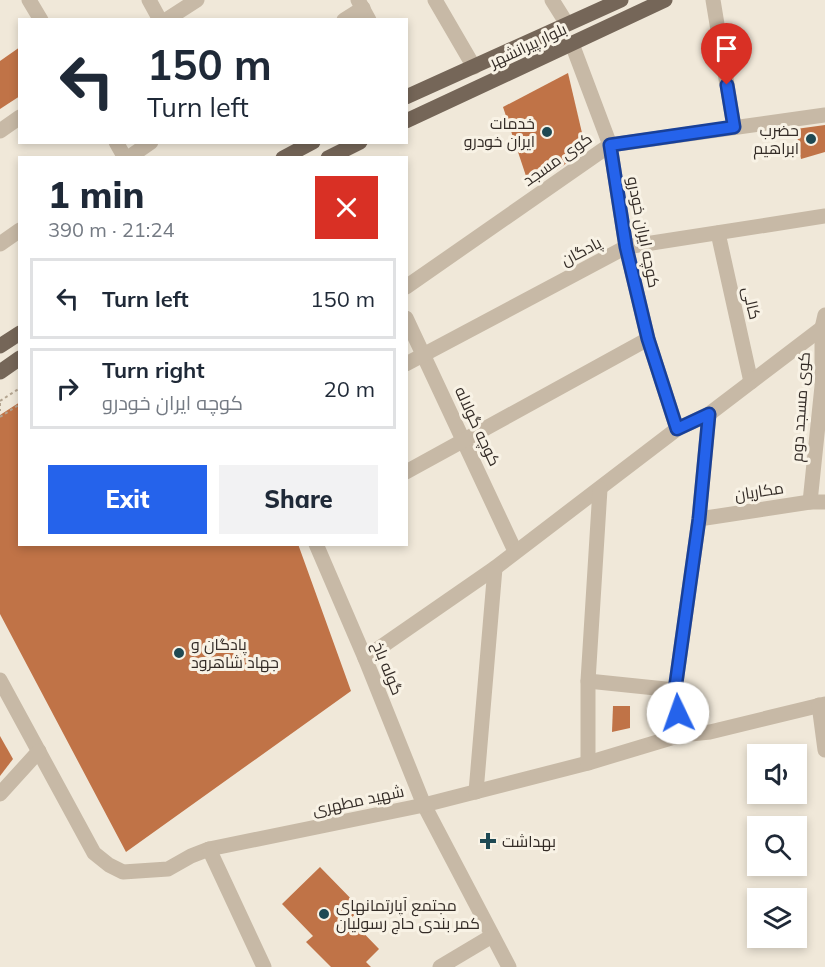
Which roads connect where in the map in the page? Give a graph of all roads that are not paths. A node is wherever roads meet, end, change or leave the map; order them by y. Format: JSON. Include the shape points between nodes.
{"nodes":[{"id":1,"x":28,"y":0,"type":"edge"},
{"id":2,"x":149,"y":0,"type":"edge"},
{"id":3,"x":197,"y":0,"type":"edge"},
{"id":4,"x":435,"y":0,"type":"edge"},
{"id":5,"x":552,"y":0,"type":"edge"},
{"id":6,"x":621,"y":0,"type":"edge"},
{"id":7,"x":665,"y":0,"type":"edge"},
{"id":8,"x":713,"y":0,"type":"edge"},
{"id":9,"x":363,"y":9,"type":"edge"},
{"id":10,"x":40,"y":18,"type":"edge"},
{"id":11,"x":159,"y":18,"type":"edge"},
{"id":12,"x":169,"y":18,"type":"edge"},
{"id":13,"x":347,"y":18,"type":"edge"},
{"id":14,"x":567,"y":24,"type":"junction"},
{"id":15,"x":572,"y":44,"type":"junction"},
{"id":16,"x":474,"y":67,"type":"junction"},
{"id":17,"x":408,"y":94,"type":"edge"},
{"id":18,"x":825,"y":115,"type":"edge"},
{"id":19,"x":18,"y":118,"type":"edge"},
{"id":20,"x":408,"y":120,"type":"edge"},
{"id":21,"x":734,"y":127,"type":"junction"},
{"id":22,"x":0,"y":131,"type":"edge"},
{"id":23,"x":148,"y":144,"type":"edge"},
{"id":24,"x":309,"y":144,"type":"edge"},
{"id":25,"x":356,"y":144,"type":"edge"},
{"id":26,"x":610,"y":145,"type":"junction"},
{"id":27,"x":129,"y":156,"type":"edge"},
{"id":28,"x":287,"y":156,"type":"edge"},
{"id":29,"x":331,"y":156,"type":"edge"},
{"id":30,"x":825,"y":216,"type":"edge"},
{"id":31,"x":18,"y":231,"type":"edge"},
{"id":32,"x":718,"y":232,"type":"junction"},
{"id":33,"x":0,"y":244,"type":"edge"},
{"id":34,"x":626,"y":247,"type":"junction"},
{"id":35,"x":408,"y":286,"type":"edge"},
{"id":36,"x":408,"y":322,"type":"edge"},
{"id":37,"x":824,"y":322,"type":"edge"},
{"id":38,"x":18,"y":334,"type":"edge"},
{"id":39,"x":648,"y":339,"type":"junction"},
{"id":40,"x":0,"y":346,"type":"edge"},
{"id":41,"x":425,"y":355,"type":"junction"},
{"id":42,"x":18,"y":359,"type":"edge"},
{"id":43,"x":408,"y":363,"type":"edge"},
{"id":44,"x":0,"y":372,"type":"edge"},
{"id":45,"x":751,"y":382,"type":"junction"},
{"id":46,"x":824,"y":386,"type":"edge"},
{"id":47,"x":709,"y":414,"type":"junction"},
{"id":48,"x":677,"y":429,"type":"junction"},
{"id":49,"x":465,"y":440,"type":"junction"},
{"id":50,"x":408,"y":471,"type":"edge"},
{"id":51,"x":600,"y":489,"type":"junction"},
{"id":52,"x":817,"y":502,"type":"edge"},
{"id":53,"x":699,"y":519,"type":"junction"},
{"id":54,"x":317,"y":546,"type":"edge"},
{"id":55,"x":515,"y":551,"type":"junction"},
{"id":56,"x":495,"y":568,"type":"junction"},
{"id":57,"x":365,"y":658,"type":"junction"},
{"id":58,"x":0,"y":680,"type":"edge"},
{"id":59,"x":588,"y":681,"type":"junction"},
{"id":60,"x":675,"y":690,"type":"junction"},
{"id":61,"x":822,"y":705,"type":"edge"},
{"id":62,"x":681,"y":735,"type":"junction"},
{"id":63,"x":825,"y":750,"type":"edge"},
{"id":64,"x":39,"y":751,"type":"junction"},
{"id":65,"x":588,"y":763,"type":"junction"},
{"id":66,"x":476,"y":792,"type":"junction"},
{"id":67,"x":0,"y":794,"type":"edge"},
{"id":68,"x":424,"y":805,"type":"junction"},
{"id":69,"x":209,"y":849,"type":"junction"},
{"id":70,"x":492,"y":936,"type":"junction"},
{"id":71,"x":264,"y":967,"type":"edge"},
{"id":72,"x":441,"y":967,"type":"edge"},
{"id":73,"x":509,"y":967,"type":"edge"}],
"edges":[{"from":1,"to":10,"type":"street"},
{"from":2,"to":11,"type":"street"},
{"from":3,"to":12,"type":"street"},
{"from":4,"to":16,"type":"street"},
{"from":5,"to":14,"type":"street"},
{"from":6,"to":14,"type":"main road","name":"بلوار پیرانشهر"},
{"from":7,"to":15,"type":"main road","name":"بلوار پیرانشهر"},
{"from":8,"to":21,"type":"street"},
{"from":9,"to":13,"type":"street"},
{"from":14,"to":16,"type":"main road","name":"بلوار پیرانشهر"},
{"from":15,"to":20,"type":"main road","name":"بلوار پیرانشهر"},
{"from":15,"to":26,"type":"street","name":"کوچه ایران خودرو"},
{"from":16,"to":17,"type":"main road","name":"بلوار پیرانشهر"},
{"from":18,"to":21,"type":"street","name":"کوی مسجد"},
{"from":19,"to":22,"type":"street"},
{"from":21,"to":26,"type":"street","name":"کوی مسجد"},
{"from":23,"to":27,"type":"street"},
{"from":24,"to":28,"type":"main road"},
{"from":25,"to":29,"type":"main road"},
{"from":26,"to":34,"type":"street","name":"کوچه ایران خودرو"},
{"from":26,"to":35,"type":"street","name":"کوی مسجد"},
{"from":30,"to":32,"type":"street","name":"پادگان"},
{"from":31,"to":33,"type":"street"},
{"from":32,"to":34,"type":"street","name":"پادگان"},
{"from":32,"to":45,"type":"street","name":"کالی"},
{"from":34,"to":39,"type":"street","name":"کوچه ایران خودرو"},
{"from":34,"to":41,"type":"street","name":"پادگان"},
{"from":36,"to":41,"type":"street","name":"کوچه گولاله"},
{"from":37,"to":45,"type":"street"},
{"from":37,"to":46,"type":"street","name":"کوی مسجد دوم"},
{"from":38,"to":40,"type":"main road"},
{"from":39,"to":48,"type":"street","name":"کوچه ایران خودرو"},
{"from":39,"to":49,"type":"street"},
{"from":41,"to":43,"type":"street","name":"پادگان"},
{"from":41,"to":49,"type":"street","name":"کوچه گولاله"},
{"from":42,"to":44,"type":"main road"},
{"from":45,"to":47,"type":"street"},
{"from":46,"to":52,"type":"street","name":"کوی مسجد دوم"},
{"from":47,"to":48,"type":"street"},
{"from":47,"to":53,"type":"street"},
{"from":48,"to":51,"type":"street"},
{"from":49,"to":50,"type":"street"},
{"from":49,"to":55,"type":"street","name":"کوچه گولاله"},
{"from":51,"to":55,"type":"street"},
{"from":51,"to":59,"type":"street"},
{"from":52,"to":53,"type":"street","name":"مکاریان"},
{"from":53,"to":60,"type":"street"},
{"from":54,"to":57,"type":"street","name":"گوله باخ"},
{"from":55,"to":56,"type":"street"},
{"from":56,"to":57,"type":"street"},
{"from":56,"to":66,"type":"street"},
{"from":57,"to":68,"type":"street","name":"گوله باخ"},
{"from":58,"to":64,"type":"street","name":"شهید مطهری"},
{"from":59,"to":60,"type":"street"},
{"from":59,"to":65,"type":"street"},
{"from":60,"to":62,"type":"street"},
{"from":61,"to":62,"type":"street","name":"شهید مطهری","via":[[710,732]]},
{"from":61,"to":63,"type":"street"},
{"from":62,"to":65,"type":"street","name":"شهید مطهری"},
{"from":64,"to":67,"type":"street"},
{"from":64,"to":69,"type":"street","name":"شهید مطهری","via":[[94,853],[109,866],[123,872],[168,869]]},
{"from":65,"to":66,"type":"street","name":"شهید مطهری"},
{"from":66,"to":68,"type":"street","name":"شهید مطهری"},
{"from":68,"to":69,"type":"street","name":"شهید مطهری"},
{"from":68,"to":70,"type":"street","name":"گوله باخ"},
{"from":69,"to":71,"type":"street"},
{"from":70,"to":72,"type":"street"},
{"from":70,"to":73,"type":"street","name":"گوله باخ"}]}
